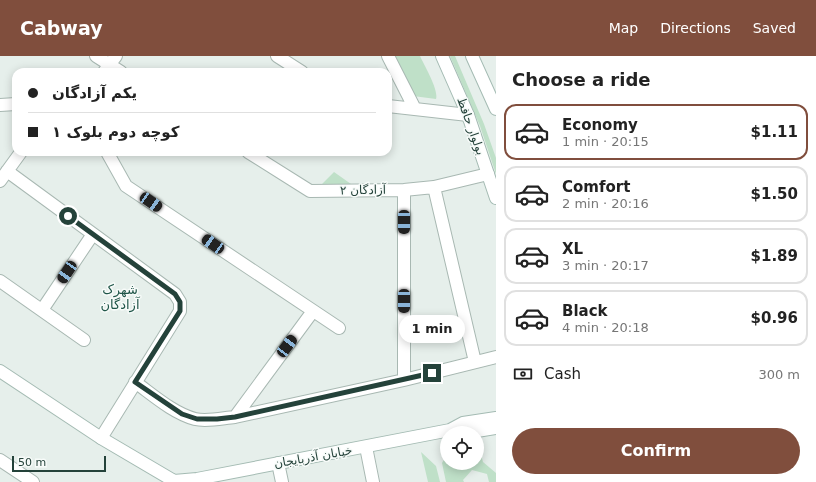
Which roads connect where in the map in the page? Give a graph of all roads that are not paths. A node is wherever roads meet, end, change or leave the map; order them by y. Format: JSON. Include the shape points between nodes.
{"nodes":[{"id":1,"x":96,"y":56,"type":"edge"},
{"id":2,"x":277,"y":56,"type":"edge"},
{"id":3,"x":388,"y":56,"type":"edge"},
{"id":4,"x":442,"y":56,"type":"edge"},
{"id":5,"x":472,"y":56,"type":"edge"},
{"id":6,"x":110,"y":64,"type":"edge"},
{"id":7,"x":296,"y":68,"type":"edge"},
{"id":8,"x":12,"y":104,"type":"edge"},
{"id":9,"x":0,"y":105,"type":"edge"},
{"id":10,"x":392,"y":106,"type":"edge"},
{"id":11,"x":415,"y":109,"type":"junction"},
{"id":12,"x":496,"y":109,"type":"edge"},
{"id":13,"x":468,"y":115,"type":"junction"},
{"id":14,"x":18,"y":156,"type":"edge"},
{"id":15,"x":109,"y":156,"type":"edge"},
{"id":16,"x":254,"y":156,"type":"edge"},
{"id":17,"x":7,"y":171,"type":"junction"},
{"id":18,"x":488,"y":174,"type":"junction"},
{"id":19,"x":0,"y":181,"type":"edge"},
{"id":20,"x":434,"y":187,"type":"junction"},
{"id":21,"x":404,"y":190,"type":"junction"},
{"id":22,"x":496,"y":198,"type":"edge"},
{"id":23,"x":93,"y":234,"type":"junction"},
{"id":24,"x":0,"y":281,"type":"edge"},
{"id":25,"x":42,"y":310,"type":"junction"},
{"id":26,"x":313,"y":311,"type":"junction"},
{"id":27,"x":339,"y":328,"type":"dead end"},
{"id":28,"x":84,"y":340,"type":"dead end"},
{"id":29,"x":496,"y":357,"type":"edge"},
{"id":30,"x":475,"y":362,"type":"junction"},
{"id":31,"x":0,"y":371,"type":"edge"},
{"id":32,"x":404,"y":380,"type":"junction"},
{"id":33,"x":135,"y":382,"type":"junction"},
{"id":34,"x":235,"y":417,"type":"junction"},
{"id":35,"x":496,"y":418,"type":"edge"},
{"id":36,"x":457,"y":426,"type":"edge"},
{"id":37,"x":496,"y":428,"type":"edge"},
{"id":38,"x":484,"y":430,"type":"edge"},
{"id":39,"x":440,"y":432,"type":"edge"},
{"id":40,"x":101,"y":438,"type":"junction"},
{"id":41,"x":366,"y":447,"type":"junction"},
{"id":42,"x":0,"y":460,"type":"edge"},
{"id":43,"x":278,"y":463,"type":"junction"},
{"id":44,"x":33,"y":482,"type":"edge"},
{"id":45,"x":174,"y":482,"type":"edge"},
{"id":46,"x":282,"y":482,"type":"edge"},
{"id":47,"x":373,"y":482,"type":"edge"}],
"edges":[{"from":1,"to":6,"type":"street"},
{"from":2,"to":7,"type":"street"},
{"from":3,"to":11,"type":"street"},
{"from":4,"to":13,"type":"street","name":"بولوار حافظ"},
{"from":5,"to":12,"type":"street"},
{"from":8,"to":9,"type":"street"},
{"from":10,"to":11,"type":"street"},
{"from":11,"to":13,"type":"street"},
{"from":13,"to":18,"type":"street","name":"بولوار حافظ"},
{"from":14,"to":17,"type":"street"},
{"from":15,"to":26,"type":"street","via":[[126,186]]},
{"from":16,"to":21,"type":"street","name":"آزادگان ۲","via":[[310,191]]},
{"from":17,"to":19,"type":"street"},
{"from":17,"to":23,"type":"street"},
{"from":18,"to":20,"type":"street","name":"آزادگان ۲"},
{"from":18,"to":22,"type":"street","name":"بولوار حافظ"},
{"from":20,"to":21,"type":"street","name":"آزادگان ۲"},
{"from":20,"to":30,"type":"street"},
{"from":21,"to":32,"type":"street"},
{"from":23,"to":25,"type":"street"},
{"from":23,"to":33,"type":"street","via":[[175,294],[180,302],[180,311]]},
{"from":24,"to":25,"type":"street"},
{"from":25,"to":28,"type":"street"},
{"from":26,"to":27,"type":"street"},
{"from":26,"to":34,"type":"street"},
{"from":29,"to":30,"type":"street"},
{"from":30,"to":32,"type":"street"},
{"from":31,"to":40,"type":"street","name":"خیابان آذربایجان"},
{"from":32,"to":34,"type":"street"},
{"from":33,"to":34,"type":"street","via":[[182,414],[197,419]]},
{"from":33,"to":40,"type":"street"},
{"from":35,"to":36,"type":"street","name":"خیابان آذربایجان"},
{"from":37,"to":38,"type":"street","name":"خیابان آذربایجان"},
{"from":39,"to":41,"type":"street","name":"خیابان آذربایجان"},
{"from":40,"to":45,"type":"street","name":"خیابان آذربایجان"},
{"from":41,"to":43,"type":"street","name":"خیابان آذربایجان"},
{"from":41,"to":47,"type":"street"},
{"from":42,"to":44,"type":"street"},
{"from":43,"to":45,"type":"street","name":"خیابان آذربایجان"},
{"from":43,"to":46,"type":"street"}]}
